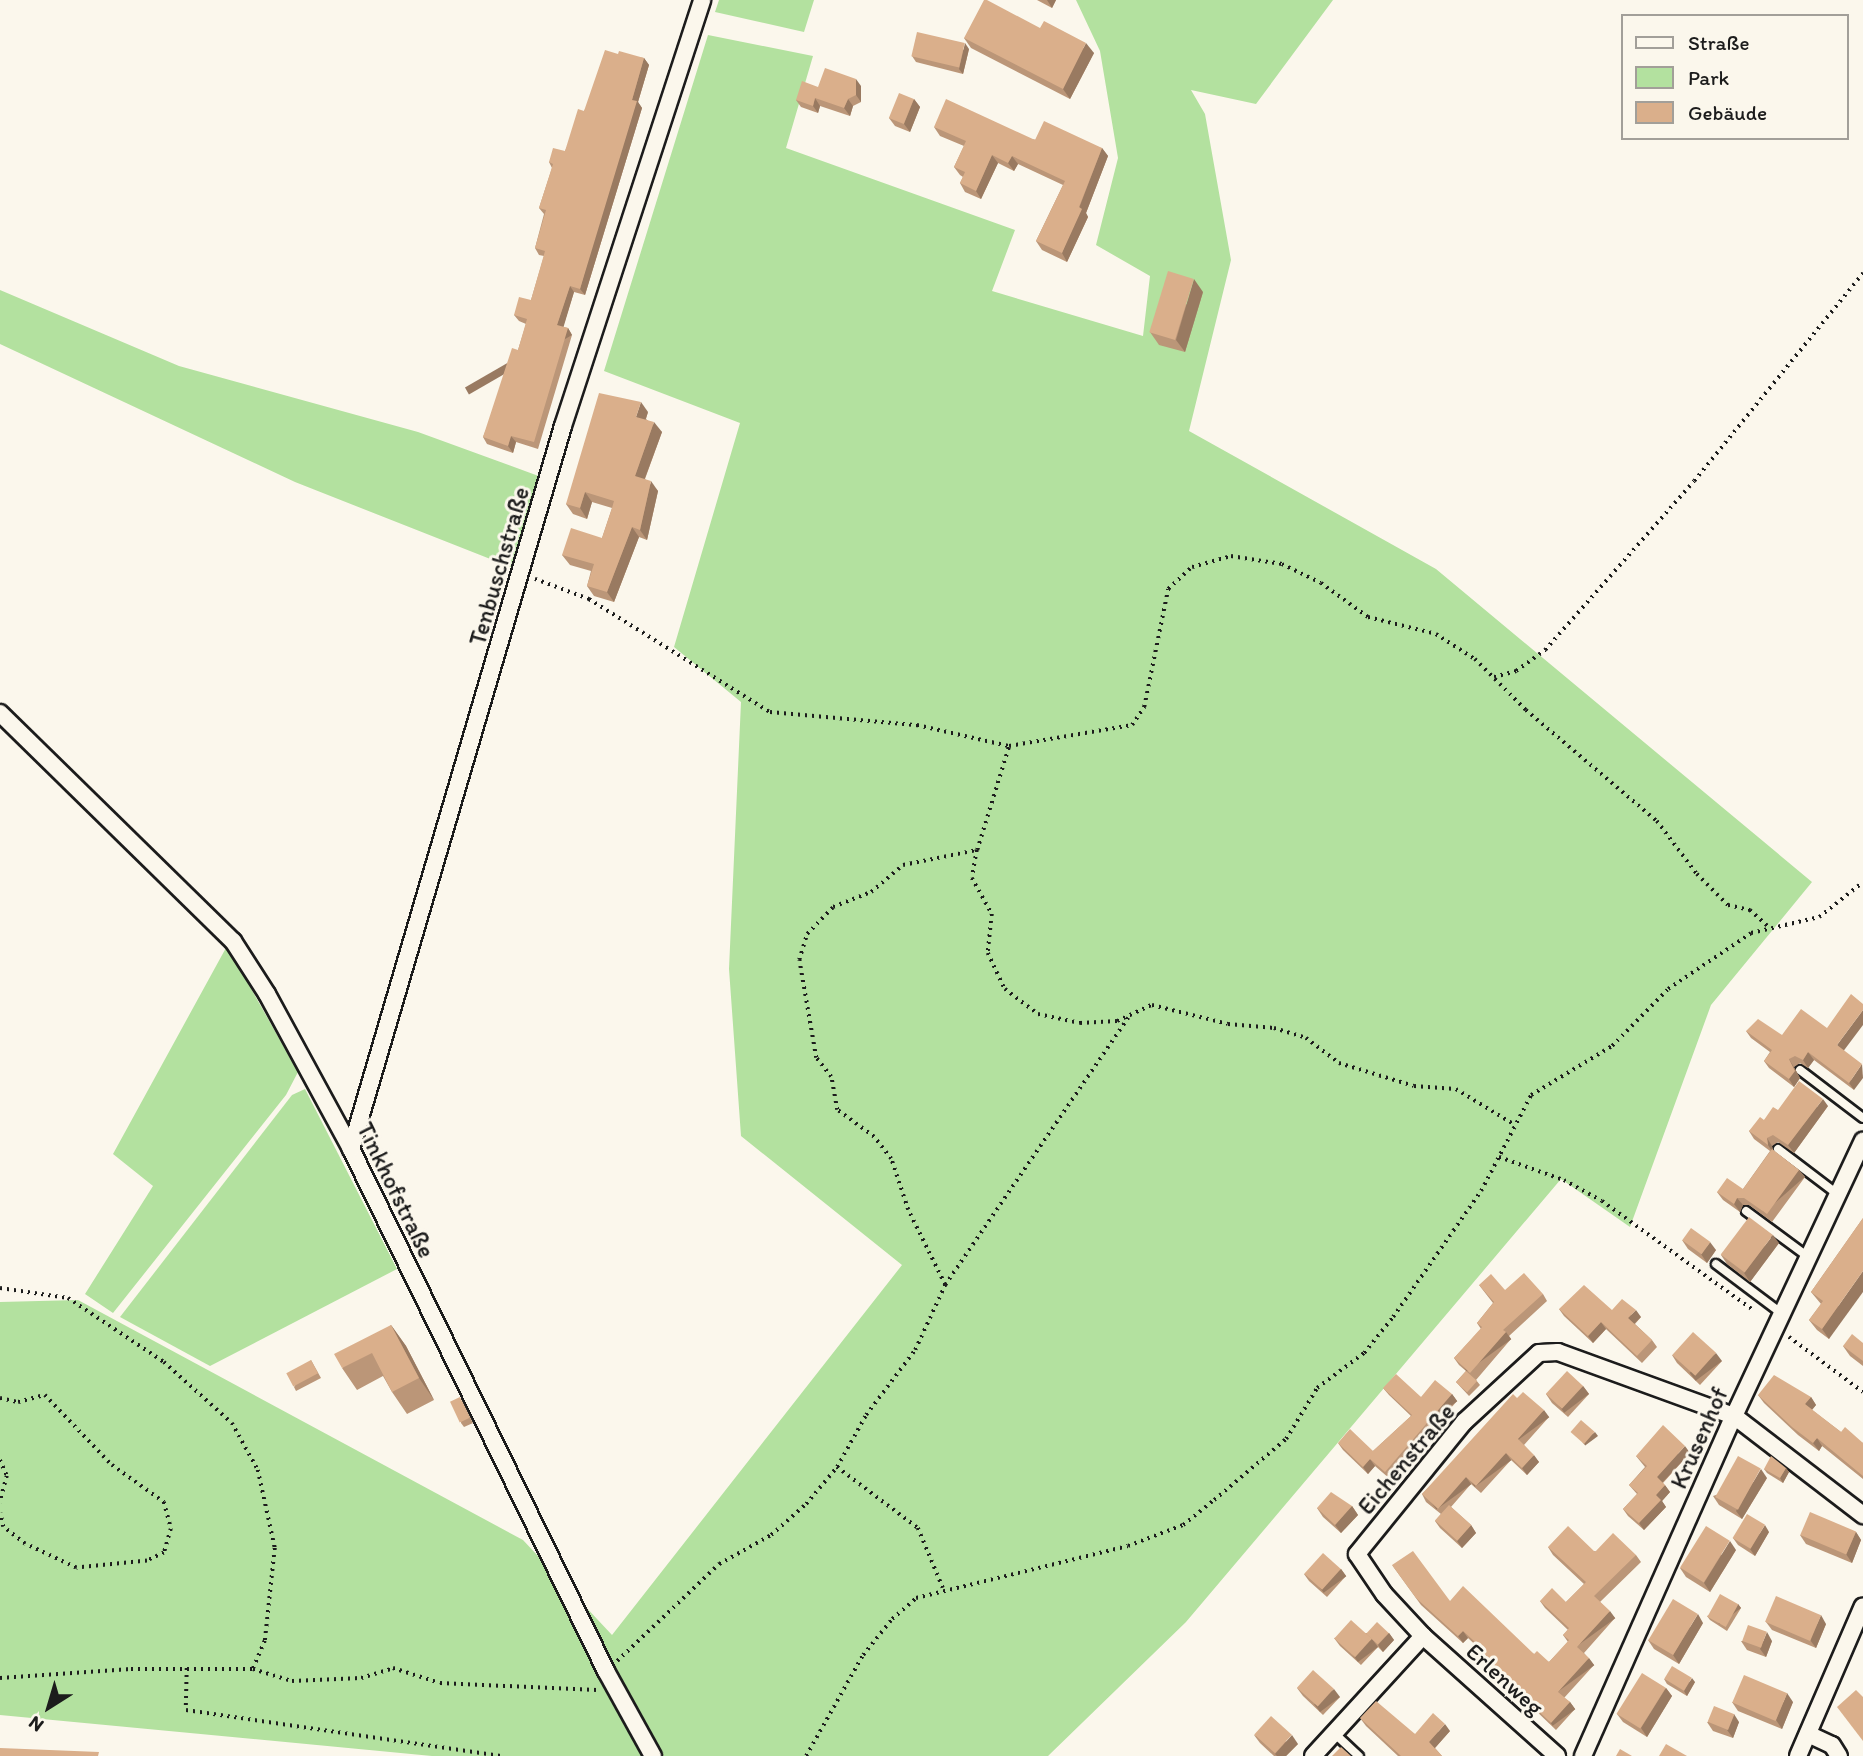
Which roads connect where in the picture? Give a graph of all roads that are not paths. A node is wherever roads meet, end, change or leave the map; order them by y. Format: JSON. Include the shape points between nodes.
{"nodes":[{"id":1,"x":702,"y":0,"type":"edge"},
{"id":2,"x":0,"y":713,"type":"edge"},
{"id":3,"x":1800,"y":1070,"type":"dead end"},
{"id":4,"x":1863,"y":1118,"type":"edge"},
{"id":5,"x":1863,"y":1141,"type":"edge"},
{"id":6,"x":351,"y":1149,"type":"junction"},
{"id":7,"x":1778,"y":1149,"type":"edge"},
{"id":8,"x":1836,"y":1192,"type":"junction"},
{"id":9,"x":1746,"y":1211,"type":"edge"},
{"id":10,"x":1807,"y":1256,"type":"junction"},
{"id":11,"x":1716,"y":1264,"type":"dead end"},
{"id":12,"x":1777,"y":1320,"type":"junction"},
{"id":13,"x":1734,"y":1416,"type":"junction"},
{"id":14,"x":1863,"y":1515,"type":"edge"},
{"id":15,"x":1863,"y":1606,"type":"edge"},
{"id":16,"x":1858,"y":1633,"type":"edge"},
{"id":17,"x":1423,"y":1636,"type":"junction"},
{"id":18,"x":1334,"y":1733,"type":"junction"},
{"id":19,"x":1808,"y":1734,"type":"junction"},
{"id":20,"x":653,"y":1756,"type":"edge"},
{"id":21,"x":1313,"y":1756,"type":"edge"},
{"id":22,"x":1359,"y":1756,"type":"edge"},
{"id":23,"x":1557,"y":1756,"type":"edge"},
{"id":24,"x":1583,"y":1756,"type":"edge"},
{"id":25,"x":1798,"y":1756,"type":"edge"},
{"id":26,"x":1839,"y":1756,"type":"edge"}],
"edges":[{"from":1,"to":6,"type":"street","name":"Tenbuschstraße","via":[[563,426]]},
{"from":2,"to":6,"type":"street","name":"Tinkhofstraße","via":[[233,941]]},
{"from":3,"to":4,"type":"lane"},
{"from":5,"to":8,"type":"street","name":"Krusenhof"},
{"from":6,"to":20,"type":"street","name":"Tinkhofstraße","via":[[606,1671]]},
{"from":7,"to":8,"type":"lane"},
{"from":8,"to":10,"type":"street","name":"Krusenhof"},
{"from":9,"to":10,"type":"lane"},
{"from":10,"to":12,"type":"street","name":"Krusenhof"},
{"from":11,"to":12,"type":"lane"},
{"from":12,"to":13,"type":"street","name":"Krusenhof"},
{"from":13,"to":14,"type":"street"},
{"from":13,"to":17,"type":"street","name":"Eichenstraße","via":[[1558,1352],[1539,1353],[1464,1422],[1357,1554],[1384,1594]]},
{"from":13,"to":24,"type":"street","name":"Krusenhof"},
{"from":15,"to":16,"type":"street"},
{"from":16,"to":19,"type":"street"},
{"from":17,"to":18,"type":"street"},
{"from":17,"to":23,"type":"street","name":"Erlenweg"},
{"from":18,"to":21,"type":"street"},
{"from":18,"to":22,"type":"lane"},
{"from":19,"to":25,"type":"street"},
{"from":19,"to":26,"type":"street","via":[[1832,1745]]}]}
